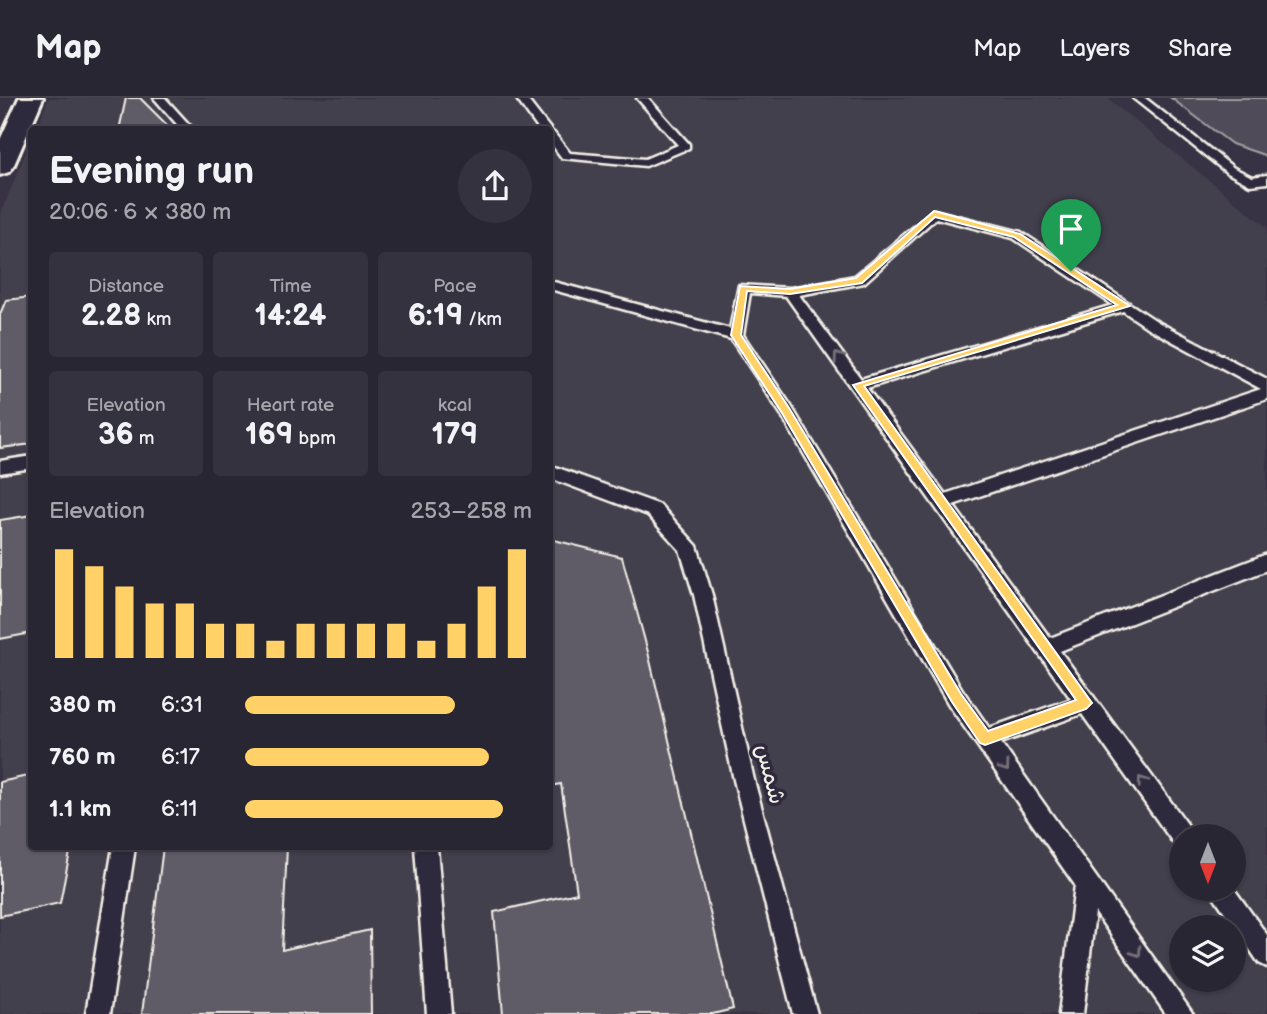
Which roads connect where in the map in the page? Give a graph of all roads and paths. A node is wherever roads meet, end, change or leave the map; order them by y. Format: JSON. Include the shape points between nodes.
{"nodes":[{"id":1,"x":31,"y":98,"type":"edge"},
{"id":2,"x":159,"y":98,"type":"edge"},
{"id":3,"x":521,"y":98,"type":"edge"},
{"id":4,"x":642,"y":98,"type":"edge"},
{"id":5,"x":1138,"y":98,"type":"edge"},
{"id":6,"x":185,"y":126,"type":"edge"},
{"id":7,"x":542,"y":126,"type":"edge"},
{"id":8,"x":553,"y":139,"type":"edge"},
{"id":9,"x":0,"y":167,"type":"edge"},
{"id":10,"x":1267,"y":179,"type":"edge"},
{"id":11,"x":553,"y":286,"type":"edge"},
{"id":12,"x":790,"y":292,"type":"junction"},
{"id":13,"x":1125,"y":306,"type":"junction"},
{"id":14,"x":736,"y":335,"type":"junction"},
{"id":15,"x":858,"y":385,"type":"junction"},
{"id":16,"x":1267,"y":386,"type":"edge"},
{"id":17,"x":1267,"y":393,"type":"edge"},
{"id":18,"x":28,"y":463,"type":"edge"},
{"id":19,"x":0,"y":467,"type":"edge"},
{"id":20,"x":553,"y":472,"type":"edge"},
{"id":21,"x":942,"y":502,"type":"junction"},
{"id":22,"x":1267,"y":562,"type":"edge"},
{"id":23,"x":1046,"y":648,"type":"junction"},
{"id":24,"x":1086,"y":703,"type":"junction"},
{"id":25,"x":985,"y":739,"type":"junction"},
{"id":26,"x":1173,"y":824,"type":"edge"},
{"id":27,"x":124,"y":850,"type":"edge"},
{"id":28,"x":426,"y":850,"type":"edge"},
{"id":29,"x":1087,"y":881,"type":"junction"},
{"id":30,"x":1229,"y":901,"type":"edge"},
{"id":31,"x":1267,"y":955,"type":"edge"},
{"id":32,"x":98,"y":1014,"type":"edge"},
{"id":33,"x":439,"y":1014,"type":"edge"},
{"id":34,"x":806,"y":1014,"type":"edge"},
{"id":35,"x":1071,"y":1014,"type":"edge"},
{"id":36,"x":1181,"y":1014,"type":"edge"}],
"edges":[{"from":1,"to":9,"type":"main road"},
{"from":2,"to":6,"type":"lane"},
{"from":3,"to":7,"type":"lane"},
{"from":4,"to":8,"type":"lane","via":[[685,146],[646,163],[566,156]]},
{"from":5,"to":10,"type":"lane","via":[[1230,170],[1250,181]]},
{"from":11,"to":14,"type":"lane"},
{"from":12,"to":13,"type":"lane","via":[[859,281],[934,214],[1017,236]]},
{"from":12,"to":14,"type":"lane","via":[[744,288]]},
{"from":15,"to":12,"type":"lane","one_way":true},
{"from":13,"to":15,"type":"lane"},
{"from":13,"to":16,"type":"lane"},
{"from":14,"to":25,"type":"lane"},
{"from":15,"to":21,"type":"lane"},
{"from":17,"to":21,"type":"lane"},
{"from":18,"to":19,"type":"lane"},
{"from":20,"to":34,"type":"lane","name":"شمس","via":[[654,510],[688,546]]},
{"from":21,"to":23,"type":"lane"},
{"from":22,"to":23,"type":"lane"},
{"from":23,"to":24,"type":"lane"},
{"from":24,"to":25,"type":"lane"},
{"from":26,"to":24,"type":"lane","one_way":true},
{"from":25,"to":29,"type":"lane","one_way":true},
{"from":27,"to":32,"type":"lane"},
{"from":28,"to":33,"type":"lane"},
{"from":29,"to":35,"type":"lane"},
{"from":29,"to":36,"type":"lane","one_way":true},
{"from":30,"to":31,"type":"lane"}]}
